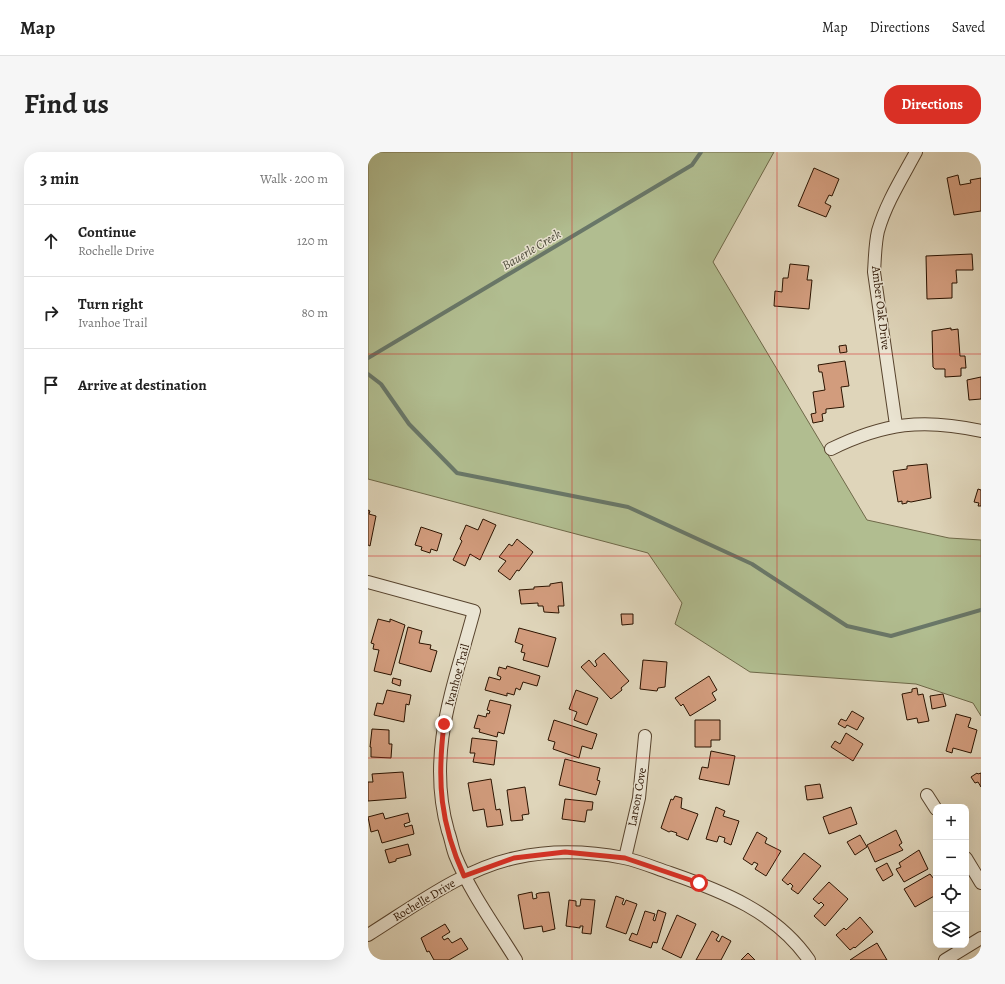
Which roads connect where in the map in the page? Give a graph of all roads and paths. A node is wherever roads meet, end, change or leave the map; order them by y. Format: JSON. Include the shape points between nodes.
{"nodes":[{"id":1,"x":916,"y":152,"type":"edge"},
{"id":2,"x":896,"y":425,"type":"junction"},
{"id":3,"x":981,"y":431,"type":"edge"},
{"id":4,"x":831,"y":449,"type":"dead end"},
{"id":5,"x":368,"y":582,"type":"edge"},
{"id":6,"x":645,"y":736,"type":"dead end"},
{"id":7,"x":928,"y":795,"type":"dead end"},
{"id":8,"x":933,"y":804,"type":"edge"},
{"id":9,"x":625,"y":858,"type":"junction"},
{"id":10,"x":969,"y":863,"type":"edge"},
{"id":11,"x":464,"y":876,"type":"junction"},
{"id":12,"x":981,"y":883,"type":"edge"},
{"id":13,"x":368,"y":934,"type":"edge"},
{"id":14,"x":981,"y":938,"type":"edge"},
{"id":15,"x":516,"y":960,"type":"edge"},
{"id":16,"x":809,"y":960,"type":"edge"},
{"id":17,"x":945,"y":960,"type":"edge"}],
"edges":[{"from":1,"to":2,"type":"street","name":"Amber Oak Drive","via":[[883,217],[874,272]]},
{"from":2,"to":3,"type":"street","via":[[960,426]]},
{"from":2,"to":4,"type":"street"},
{"from":5,"to":11,"type":"street","name":"Ivanhoe Trail","via":[[474,611],[444,724],[439,759],[442,810],[454,853]]},
{"from":6,"to":9,"type":"street","name":"Larson Cove","via":[[639,798]]},
{"from":7,"to":8,"type":"street"},
{"from":9,"to":11,"type":"street","name":"Rochelle Drive","via":[[565,852],[538,854],[514,858]]},
{"from":9,"to":16,"type":"street","name":"Rochelle Drive","via":[[699,883],[739,901],[777,926]]},
{"from":10,"to":12,"type":"street"},
{"from":11,"to":13,"type":"street","name":"Rochelle Drive"},
{"from":11,"to":15,"type":"street","name":"Ivanhoe Trail"},
{"from":14,"to":17,"type":"street"}]}
